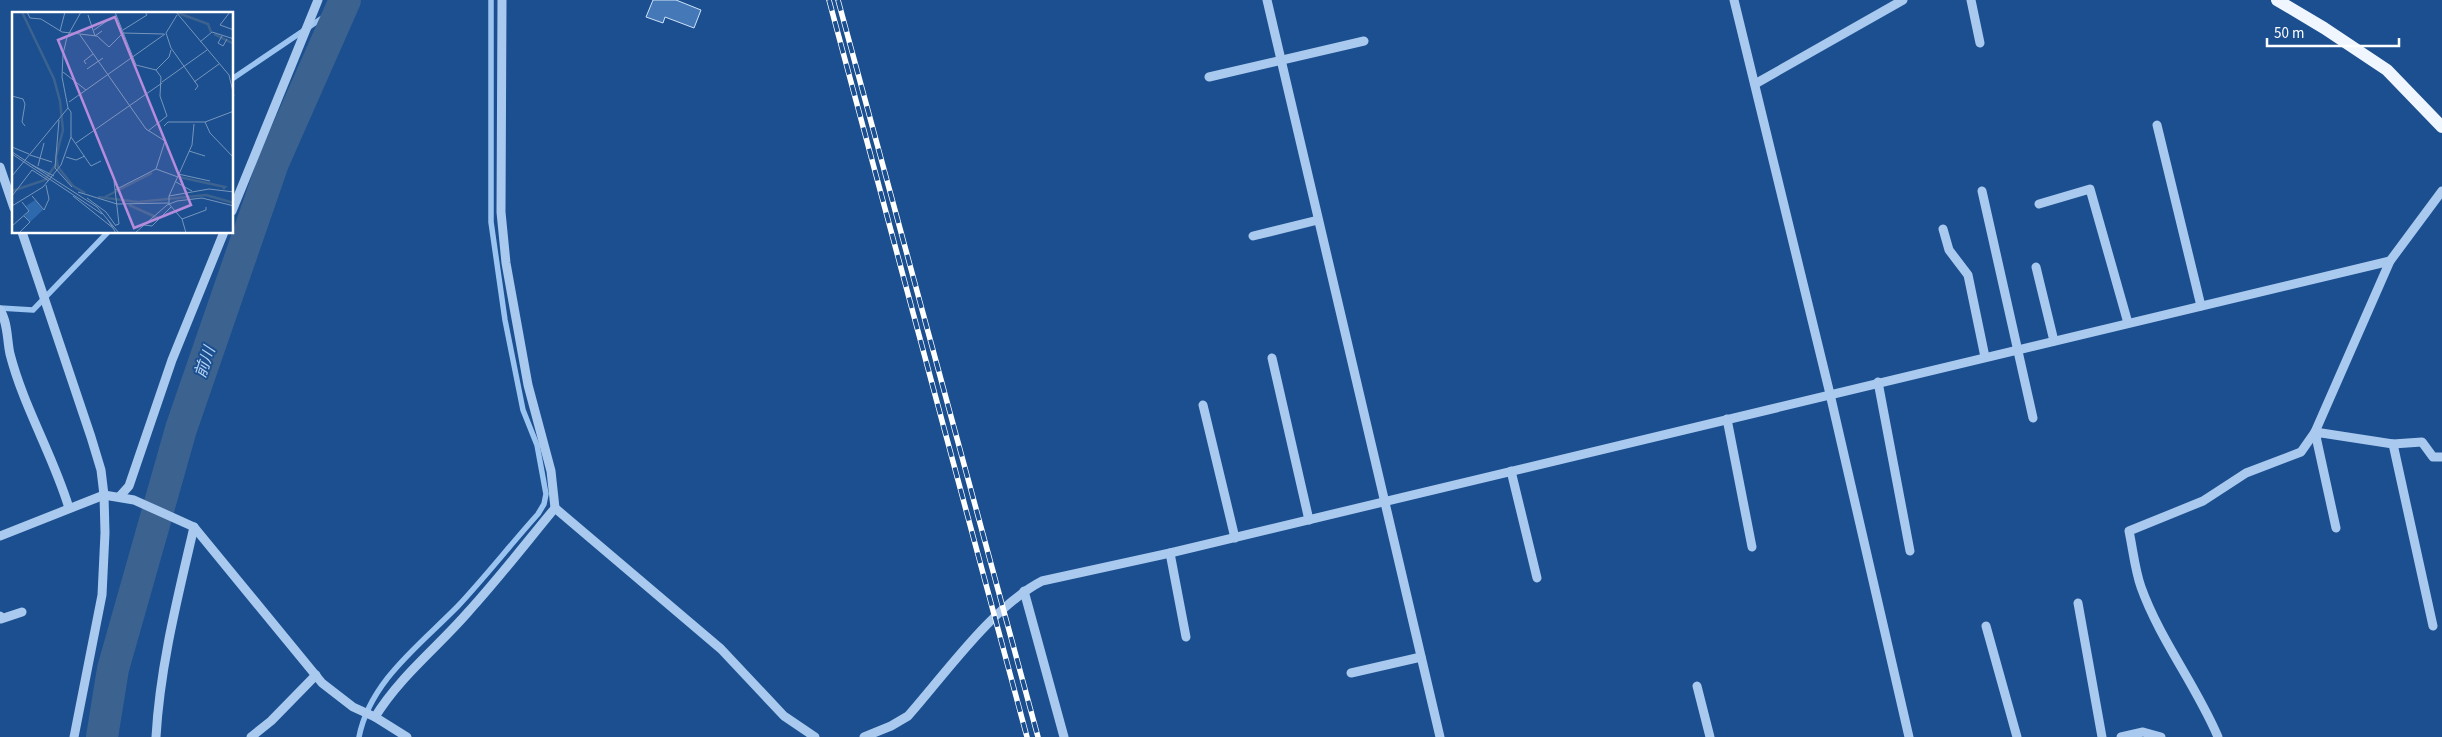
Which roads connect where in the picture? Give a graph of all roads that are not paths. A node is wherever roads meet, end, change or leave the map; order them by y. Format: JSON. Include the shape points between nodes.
{"nodes":[{"id":1,"x":318,"y":0,"type":"edge"},
{"id":2,"x":502,"y":0,"type":"edge"},
{"id":3,"x":1267,"y":0,"type":"edge"},
{"id":4,"x":1734,"y":0,"type":"edge"},
{"id":5,"x":1903,"y":0,"type":"edge"},
{"id":6,"x":1971,"y":0,"type":"edge"},
{"id":7,"x":2278,"y":0,"type":"edge"},
{"id":8,"x":1364,"y":41,"type":"dead end"},
{"id":9,"x":1980,"y":44,"type":"dead end"},
{"id":10,"x":1281,"y":62,"type":"junction"},
{"id":11,"x":1209,"y":77,"type":"dead end"},
{"id":12,"x":1755,"y":84,"type":"junction"},
{"id":13,"x":2157,"y":125,"type":"dead end"},
{"id":14,"x":2442,"y":127,"type":"edge"},
{"id":15,"x":0,"y":167,"type":"edge"},
{"id":16,"x":1982,"y":191,"type":"dead end"},
{"id":17,"x":2442,"y":191,"type":"edge"},
{"id":18,"x":12,"y":202,"type":"edge"},
{"id":19,"x":2039,"y":204,"type":"dead end"},
{"id":20,"x":234,"y":206,"type":"edge"},
{"id":21,"x":1318,"y":220,"type":"junction"},
{"id":22,"x":1943,"y":229,"type":"dead end"},
{"id":23,"x":23,"y":234,"type":"edge"},
{"id":24,"x":223,"y":234,"type":"edge"},
{"id":25,"x":1254,"y":236,"type":"dead end"},
{"id":26,"x":2390,"y":261,"type":"junction"},
{"id":27,"x":2036,"y":267,"type":"dead end"},
{"id":28,"x":2201,"y":306,"type":"junction"},
{"id":29,"x":0,"y":310,"type":"edge"},
{"id":30,"x":2128,"y":323,"type":"junction"},
{"id":31,"x":2054,"y":341,"type":"junction"},
{"id":32,"x":2017,"y":350,"type":"junction"},
{"id":33,"x":1985,"y":357,"type":"junction"},
{"id":34,"x":1272,"y":358,"type":"dead end"},
{"id":35,"x":1878,"y":382,"type":"junction"},
{"id":36,"x":1830,"y":394,"type":"junction"},
{"id":37,"x":1203,"y":404,"type":"dead end"},
{"id":38,"x":2032,"y":418,"type":"dead end"},
{"id":39,"x":1727,"y":419,"type":"junction"},
{"id":40,"x":2315,"y":432,"type":"junction"},
{"id":41,"x":2393,"y":444,"type":"junction"},
{"id":42,"x":2442,"y":457,"type":"edge"},
{"id":43,"x":1511,"y":471,"type":"junction"},
{"id":44,"x":101,"y":496,"type":"junction"},
{"id":45,"x":120,"y":496,"type":"junction"},
{"id":46,"x":1383,"y":502,"type":"junction"},
{"id":47,"x":68,"y":508,"type":"junction"},
{"id":48,"x":555,"y":508,"type":"junction"},
{"id":49,"x":1309,"y":520,"type":"junction"},
{"id":50,"x":194,"y":527,"type":"junction"},
{"id":51,"x":2336,"y":528,"type":"dead end"},
{"id":52,"x":0,"y":536,"type":"edge"},
{"id":53,"x":1235,"y":538,"type":"junction"},
{"id":54,"x":1752,"y":547,"type":"dead end"},
{"id":55,"x":1910,"y":551,"type":"dead end"},
{"id":56,"x":1170,"y":553,"type":"junction"},
{"id":57,"x":1537,"y":578,"type":"dead end"},
{"id":58,"x":1024,"y":591,"type":"junction"},
{"id":59,"x":2078,"y":603,"type":"dead end"},
{"id":60,"x":22,"y":612,"type":"dead end"},
{"id":61,"x":0,"y":616,"type":"edge"},
{"id":62,"x":1986,"y":626,"type":"dead end"},
{"id":63,"x":2433,"y":626,"type":"dead end"},
{"id":64,"x":1186,"y":637,"type":"dead end"},
{"id":65,"x":1421,"y":657,"type":"junction"},
{"id":66,"x":1351,"y":672,"type":"dead end"},
{"id":67,"x":316,"y":675,"type":"junction"},
{"id":68,"x":1697,"y":686,"type":"dead end"},
{"id":69,"x":375,"y":717,"type":"junction"},
{"id":70,"x":74,"y":737,"type":"edge"},
{"id":71,"x":156,"y":737,"type":"edge"},
{"id":72,"x":251,"y":737,"type":"edge"},
{"id":73,"x":406,"y":737,"type":"edge"},
{"id":74,"x":815,"y":737,"type":"edge"},
{"id":75,"x":864,"y":737,"type":"edge"},
{"id":76,"x":1064,"y":737,"type":"edge"},
{"id":77,"x":1440,"y":737,"type":"edge"},
{"id":78,"x":1710,"y":737,"type":"edge"},
{"id":79,"x":1909,"y":737,"type":"edge"},
{"id":80,"x":2016,"y":737,"type":"edge"},
{"id":81,"x":2102,"y":737,"type":"edge"},
{"id":82,"x":2121,"y":737,"type":"edge"},
{"id":83,"x":2161,"y":737,"type":"edge"},
{"id":84,"x":2218,"y":737,"type":"edge"}],
"edges":[{"from":1,"to":20,"type":"street"},
{"from":2,"to":48,"type":"street","via":[[501,212],[506,263],[528,385],[551,471]]},
{"from":3,"to":10,"type":"street"},
{"from":4,"to":12,"type":"street"},
{"from":5,"to":12,"type":"street"},
{"from":6,"to":9,"type":"street"},
{"from":7,"to":14,"type":"main road","via":[[2387,70]]},
{"from":8,"to":10,"type":"street"},
{"from":10,"to":11,"type":"street"},
{"from":10,"to":21,"type":"street"},
{"from":12,"to":36,"type":"street"},
{"from":13,"to":28,"type":"street"},
{"from":15,"to":18,"type":"street"},
{"from":16,"to":32,"type":"street"},
{"from":17,"to":26,"type":"street"},
{"from":19,"to":30,"type":"street","via":[[2090,189]]},
{"from":21,"to":25,"type":"street"},
{"from":21,"to":46,"type":"street"},
{"from":22,"to":33,"type":"street","via":[[1949,250],[1968,275]]},
{"from":23,"to":44,"type":"street","via":[[101,470]]},
{"from":24,"to":45,"type":"street","via":[[172,360],[130,486]]},
{"from":26,"to":28,"type":"street"},
{"from":26,"to":40,"type":"street"},
{"from":27,"to":31,"type":"street"},
{"from":28,"to":30,"type":"street"},
{"from":29,"to":47,"type":"street","via":[[4,316],[17,382]]},
{"from":30,"to":31,"type":"street"},
{"from":31,"to":32,"type":"street"},
{"from":32,"to":33,"type":"street"},
{"from":32,"to":38,"type":"street"},
{"from":33,"to":35,"type":"street"},
{"from":34,"to":49,"type":"street"},
{"from":35,"to":36,"type":"street"},
{"from":35,"to":55,"type":"street"},
{"from":36,"to":39,"type":"street"},
{"from":36,"to":79,"type":"street"},
{"from":37,"to":53,"type":"street"},
{"from":39,"to":43,"type":"street"},
{"from":39,"to":54,"type":"street"},
{"from":40,"to":41,"type":"street"},
{"from":40,"to":51,"type":"street"},
{"from":40,"to":84,"type":"street","via":[[2301,452],[2246,473],[2203,501],[2129,531],[2141,587]]},
{"from":41,"to":42,"type":"street","via":[[2422,442],[2433,458]]},
{"from":41,"to":63,"type":"street"},
{"from":43,"to":46,"type":"street"},
{"from":43,"to":57,"type":"street"},
{"from":44,"to":45,"type":"street"},
{"from":44,"to":47,"type":"street"},
{"from":44,"to":70,"type":"street","via":[[105,533],[102,595]]},
{"from":45,"to":50,"type":"street"},
{"from":46,"to":49,"type":"street"},
{"from":46,"to":65,"type":"street"},
{"from":47,"to":52,"type":"street"},
{"from":48,"to":69,"type":"street","via":[[469,612],[409,672]]},
{"from":48,"to":74,"type":"street","via":[[721,649],[784,716]]},
{"from":49,"to":53,"type":"street"},
{"from":50,"to":67,"type":"street"},
{"from":50,"to":71,"type":"street","via":[[173,619]]},
{"from":53,"to":56,"type":"street"},
{"from":56,"to":58,"type":"street","via":[[1042,581]]},
{"from":56,"to":64,"type":"street"},
{"from":58,"to":75,"type":"street","via":[[994,617],[908,716]]},
{"from":58,"to":76,"type":"street"},
{"from":59,"to":81,"type":"street"},
{"from":60,"to":61,"type":"street","via":[[1,619]]},
{"from":62,"to":80,"type":"street"},
{"from":65,"to":66,"type":"street"},
{"from":65,"to":77,"type":"street"},
{"from":67,"to":69,"type":"street","via":[[359,710]]},
{"from":67,"to":72,"type":"street"},
{"from":68,"to":78,"type":"street"},
{"from":69,"to":73,"type":"street"},
{"from":82,"to":83,"type":"street","via":[[2143,732]]}]}
